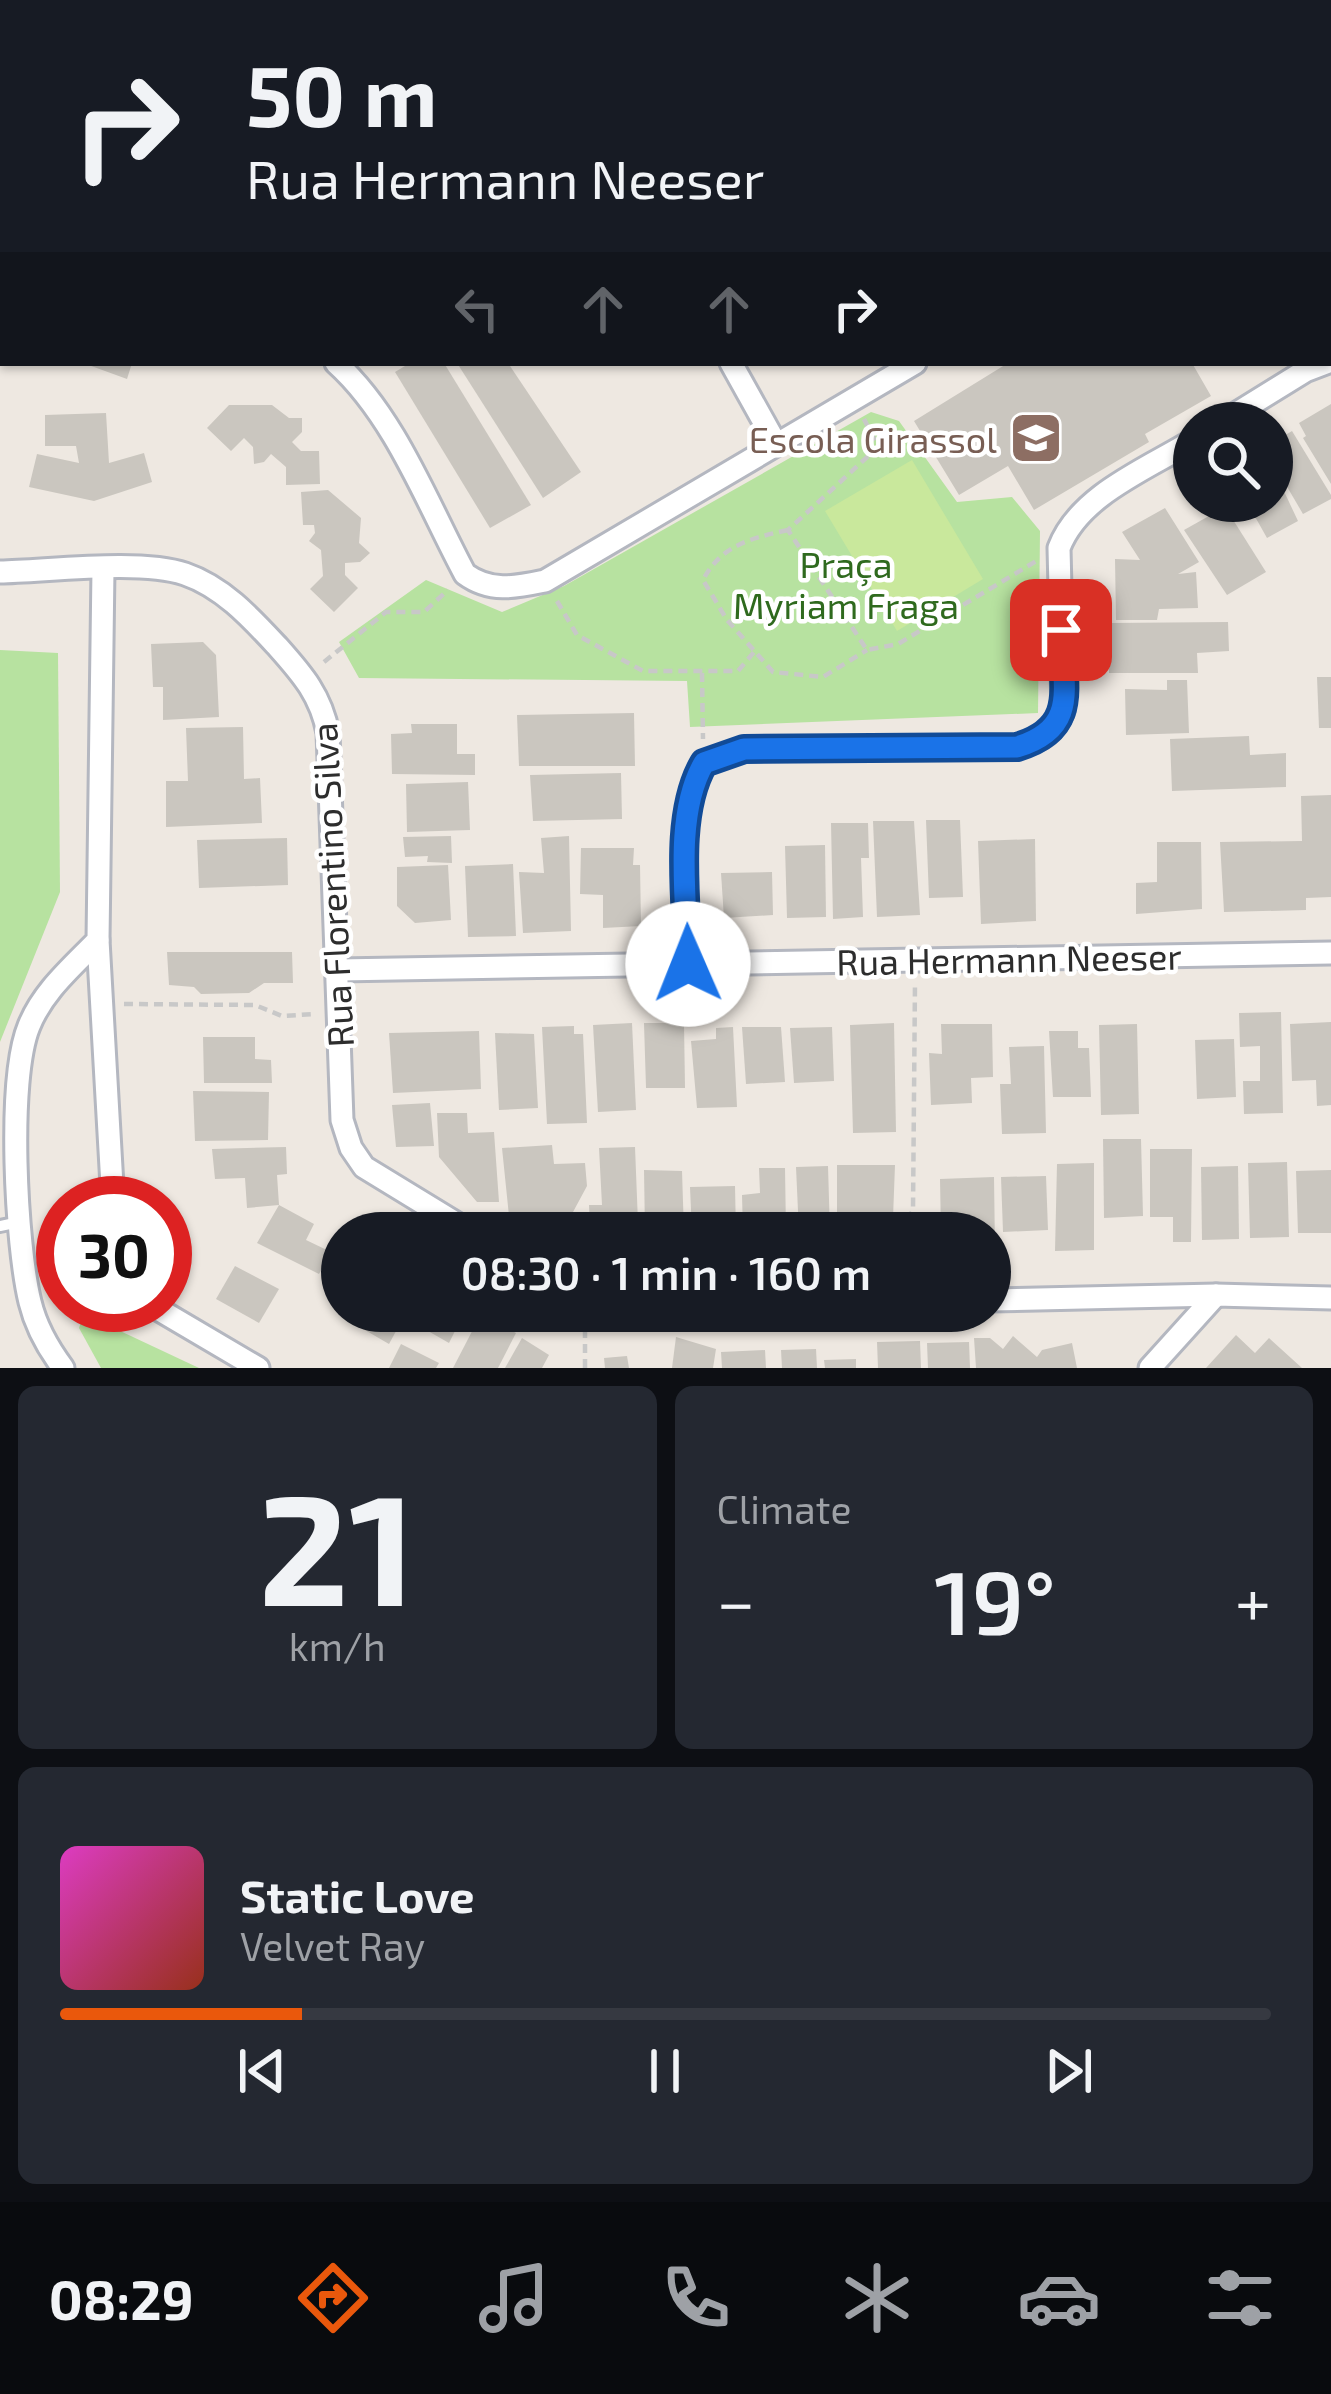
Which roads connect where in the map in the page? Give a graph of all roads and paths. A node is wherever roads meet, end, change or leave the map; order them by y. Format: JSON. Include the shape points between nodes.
{"nodes":[{"id":1,"x":338,"y":366,"type":"edge"},
{"id":2,"x":733,"y":366,"type":"edge"},
{"id":3,"x":910,"y":366,"type":"edge"},
{"id":4,"x":1318,"y":366,"type":"edge"},
{"id":5,"x":852,"y":398,"type":"junction"},
{"id":6,"x":1255,"y":402,"type":"edge"},
{"id":7,"x":775,"y":442,"type":"junction"},
{"id":8,"x":1173,"y":453,"type":"edge"},
{"id":9,"x":788,"y":530,"type":"junction"},
{"id":10,"x":1059,"y":548,"type":"junction"},
{"id":11,"x":103,"y":569,"type":"junction"},
{"id":12,"x":0,"y":572,"type":"edge"},
{"id":13,"x":466,"y":574,"type":"junction"},
{"id":14,"x":545,"y":580,"type":"junction"},
{"id":15,"x":867,"y":650,"type":"junction"},
{"id":16,"x":754,"y":651,"type":"junction"},
{"id":17,"x":702,"y":673,"type":"junction"},
{"id":18,"x":304,"y":676,"type":"junction"},
{"id":19,"x":704,"y":763,"type":"junction"},
{"id":20,"x":98,"y":940,"type":"junction"},
{"id":21,"x":1331,"y":953,"type":"edge"},
{"id":22,"x":688,"y":964,"type":"junction"},
{"id":23,"x":338,"y":970,"type":"junction"},
{"id":24,"x":915,"y":991,"type":"dead end"},
{"id":25,"x":102,"y":1003,"type":"junction"},
{"id":26,"x":338,"y":1013,"type":"junction"},
{"id":27,"x":111,"y":1176,"type":"edge"},
{"id":28,"x":438,"y":1212,"type":"edge"},
{"id":29,"x":912,"y":1212,"type":"edge"},
{"id":30,"x":10,"y":1224,"type":"edge"},
{"id":31,"x":1216,"y":1295,"type":"junction"},
{"id":32,"x":1331,"y":1298,"type":"edge"},
{"id":33,"x":1011,"y":1300,"type":"edge"},
{"id":34,"x":192,"y":1329,"type":"edge"},
{"id":35,"x":585,"y":1332,"type":"edge"},
{"id":36,"x":63,"y":1368,"type":"edge"},
{"id":37,"x":258,"y":1368,"type":"edge"},
{"id":38,"x":585,"y":1368,"type":"edge"},
{"id":39,"x":1150,"y":1368,"type":"edge"}],
"edges":[{"from":1,"to":13,"type":"street","via":[[398,448]]},
{"from":2,"to":7,"type":"street"},
{"from":3,"to":5,"type":"street"},
{"from":4,"to":6,"type":"street"},
{"from":5,"to":7,"type":"street"},
{"from":5,"to":9,"type":"path","via":[[878,447]]},
{"from":7,"to":14,"type":"street"},
{"from":8,"to":10,"type":"street","via":[[1085,507]]},
{"from":9,"to":15,"type":"path"},
{"from":9,"to":16,"type":"path","via":[[743,540],[703,580]]},
{"from":10,"to":15,"type":"path","via":[[898,644]]},
{"from":10,"to":19,"type":"street","via":[[1063,711],[1040,740],[1017,747],[744,749]]},
{"from":11,"to":12,"type":"street","name":"Rua Florentino Silva"},
{"from":11,"to":18,"type":"street","name":"Rua Florentino Silva","via":[[165,570],[207,584],[244,610]]},
{"from":11,"to":20,"type":"street"},
{"from":13,"to":14,"type":"street","via":[[496,587]]},
{"from":13,"to":18,"type":"path","via":[[424,612],[386,612]]},
{"from":14,"to":17,"type":"path","via":[[577,635],[643,671]]},
{"from":15,"to":16,"type":"path","via":[[823,677],[773,672]]},
{"from":16,"to":17,"type":"path","via":[[738,671]]},
{"from":17,"to":19,"type":"path"},
{"from":18,"to":23,"type":"street","name":"Rua Florentino Silva","via":[[328,734]]},
{"from":19,"to":22,"type":"street","via":[[688,796]]},
{"from":20,"to":25,"type":"street"},
{"from":20,"to":30,"type":"street","via":[[40,1003],[27,1030]]},
{"from":21,"to":22,"type":"street","name":"Rua Hermann Neeser"},
{"from":22,"to":23,"type":"street","name":"Rua Hermann Neeser"},
{"from":23,"to":26,"type":"street","name":"Rua Florentino Silva"},
{"from":24,"to":29,"type":"path"},
{"from":25,"to":26,"type":"path"},
{"from":25,"to":27,"type":"street"},
{"from":26,"to":28,"type":"street","name":"Rua Florentino Silva","via":[[342,1120],[351,1148],[364,1166]]},
{"from":30,"to":36,"type":"street","via":[[40,1332]]},
{"from":31,"to":32,"type":"street"},
{"from":31,"to":33,"type":"street"},
{"from":31,"to":39,"type":"street"},
{"from":34,"to":37,"type":"street"},
{"from":35,"to":38,"type":"path"}]}
